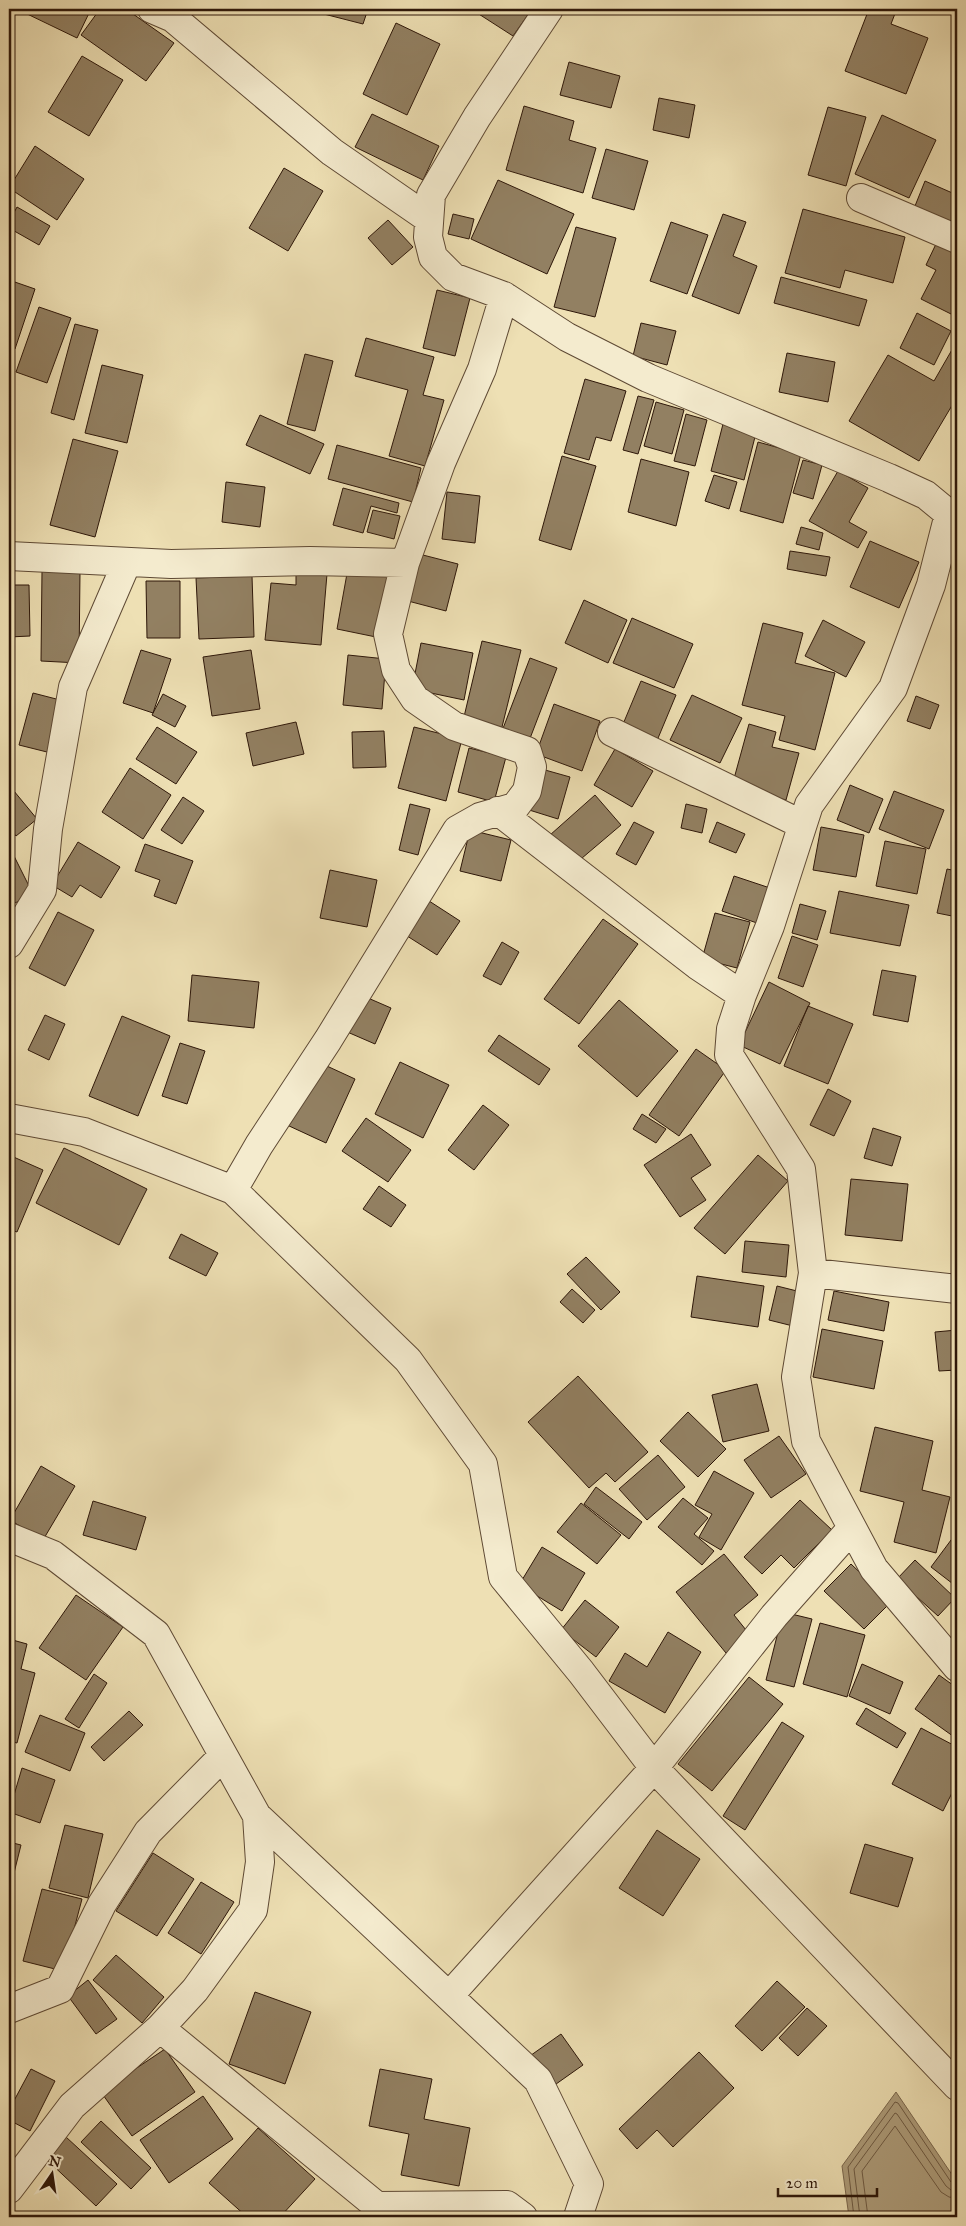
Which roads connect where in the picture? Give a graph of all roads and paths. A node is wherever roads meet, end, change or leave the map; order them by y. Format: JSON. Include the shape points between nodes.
{"nodes":[{"id":1,"x":152,"y":9,"type":"edge"},
{"id":2,"x":549,"y":9,"type":"edge"},
{"id":3,"x":861,"y":198,"type":"dead end"},
{"id":4,"x":429,"y":219,"type":"junction"},
{"id":5,"x":957,"y":238,"type":"edge"},
{"id":6,"x":504,"y":296,"type":"junction"},
{"id":7,"x":954,"y":510,"type":"edge"},
{"id":8,"x":9,"y":556,"type":"edge"},
{"id":9,"x":127,"y":562,"type":"junction"},
{"id":10,"x":405,"y":564,"type":"junction"},
{"id":11,"x":612,"y":732,"type":"dead end"},
{"id":12,"x":498,"y":811,"type":"junction"},
{"id":13,"x":801,"y":824,"type":"junction"},
{"id":14,"x":9,"y":944,"type":"edge"},
{"id":15,"x":742,"y":995,"type":"junction"},
{"id":16,"x":9,"y":1118,"type":"edge"},
{"id":17,"x":233,"y":1190,"type":"junction"},
{"id":18,"x":813,"y":1273,"type":"junction"},
{"id":19,"x":957,"y":1289,"type":"edge"},
{"id":20,"x":852,"y":1528,"type":"junction"},
{"id":21,"x":9,"y":1537,"type":"edge"},
{"id":22,"x":957,"y":1667,"type":"edge"},
{"id":23,"x":223,"y":1756,"type":"junction"},
{"id":24,"x":654,"y":1768,"type":"junction"},
{"id":25,"x":257,"y":1816,"type":"junction"},
{"id":26,"x":449,"y":1996,"type":"junction"},
{"id":27,"x":9,"y":2010,"type":"edge"},
{"id":28,"x":160,"y":2028,"type":"junction"},
{"id":29,"x":957,"y":2086,"type":"edge"},
{"id":30,"x":9,"y":2189,"type":"edge"},
{"id":31,"x":523,"y":2217,"type":"edge"},
{"id":32,"x":578,"y":2217,"type":"edge"}],
"edges":[{"from":1,"to":4,"type":"street","via":[[173,18],[332,152]]},
{"from":2,"to":4,"type":"street","via":[[477,117],[431,194]]},
{"from":3,"to":5,"type":"street"},
{"from":4,"to":6,"type":"street","via":[[428,237],[433,257],[453,277]]},
{"from":6,"to":7,"type":"street","via":[[567,337],[648,378],[897,482]]},
{"from":6,"to":10,"type":"street","via":[[482,369],[441,463]]},
{"from":7,"to":13,"type":"street","via":[[931,585],[893,688],[809,805]]},
{"from":8,"to":9,"type":"street"},
{"from":9,"to":10,"type":"street"},
{"from":9,"to":14,"type":"street","via":[[73,687],[48,829],[42,890]]},
{"from":10,"to":12,"type":"street","via":[[388,634],[396,670],[414,699],[454,726],[527,751],[532,767],[527,791],[515,807]]},
{"from":11,"to":13,"type":"street"},
{"from":12,"to":15,"type":"street","via":[[697,965]]},
{"from":12,"to":17,"type":"street","via":[[457,830]]},
{"from":13,"to":15,"type":"street","via":[[770,926]]},
{"from":15,"to":18,"type":"street","via":[[731,1029],[729,1055],[801,1169]]},
{"from":16,"to":17,"type":"street","via":[[84,1132]]},
{"from":17,"to":24,"type":"street","via":[[401,1353],[483,1464],[504,1577]]},
{"from":18,"to":19,"type":"street"},
{"from":18,"to":20,"type":"street","via":[[796,1377],[806,1441]]},
{"from":20,"to":22,"type":"street","via":[[874,1569]]},
{"from":20,"to":24,"type":"street","via":[[774,1616]]},
{"from":21,"to":23,"type":"street","via":[[53,1555],[156,1634]]},
{"from":23,"to":25,"type":"street"},
{"from":23,"to":27,"type":"street","via":[[148,1832],[102,1904],[60,1989]]},
{"from":24,"to":26,"type":"street"},
{"from":24,"to":29,"type":"street"},
{"from":25,"to":26,"type":"street"},
{"from":25,"to":28,"type":"street","via":[[260,1862],[253,1910],[195,1990]]},
{"from":26,"to":32,"type":"street","via":[[538,2080],[589,2184]]},
{"from":28,"to":30,"type":"street","via":[[72,2106]]},
{"from":28,"to":31,"type":"street","via":[[377,2206],[507,2205]]}]}
